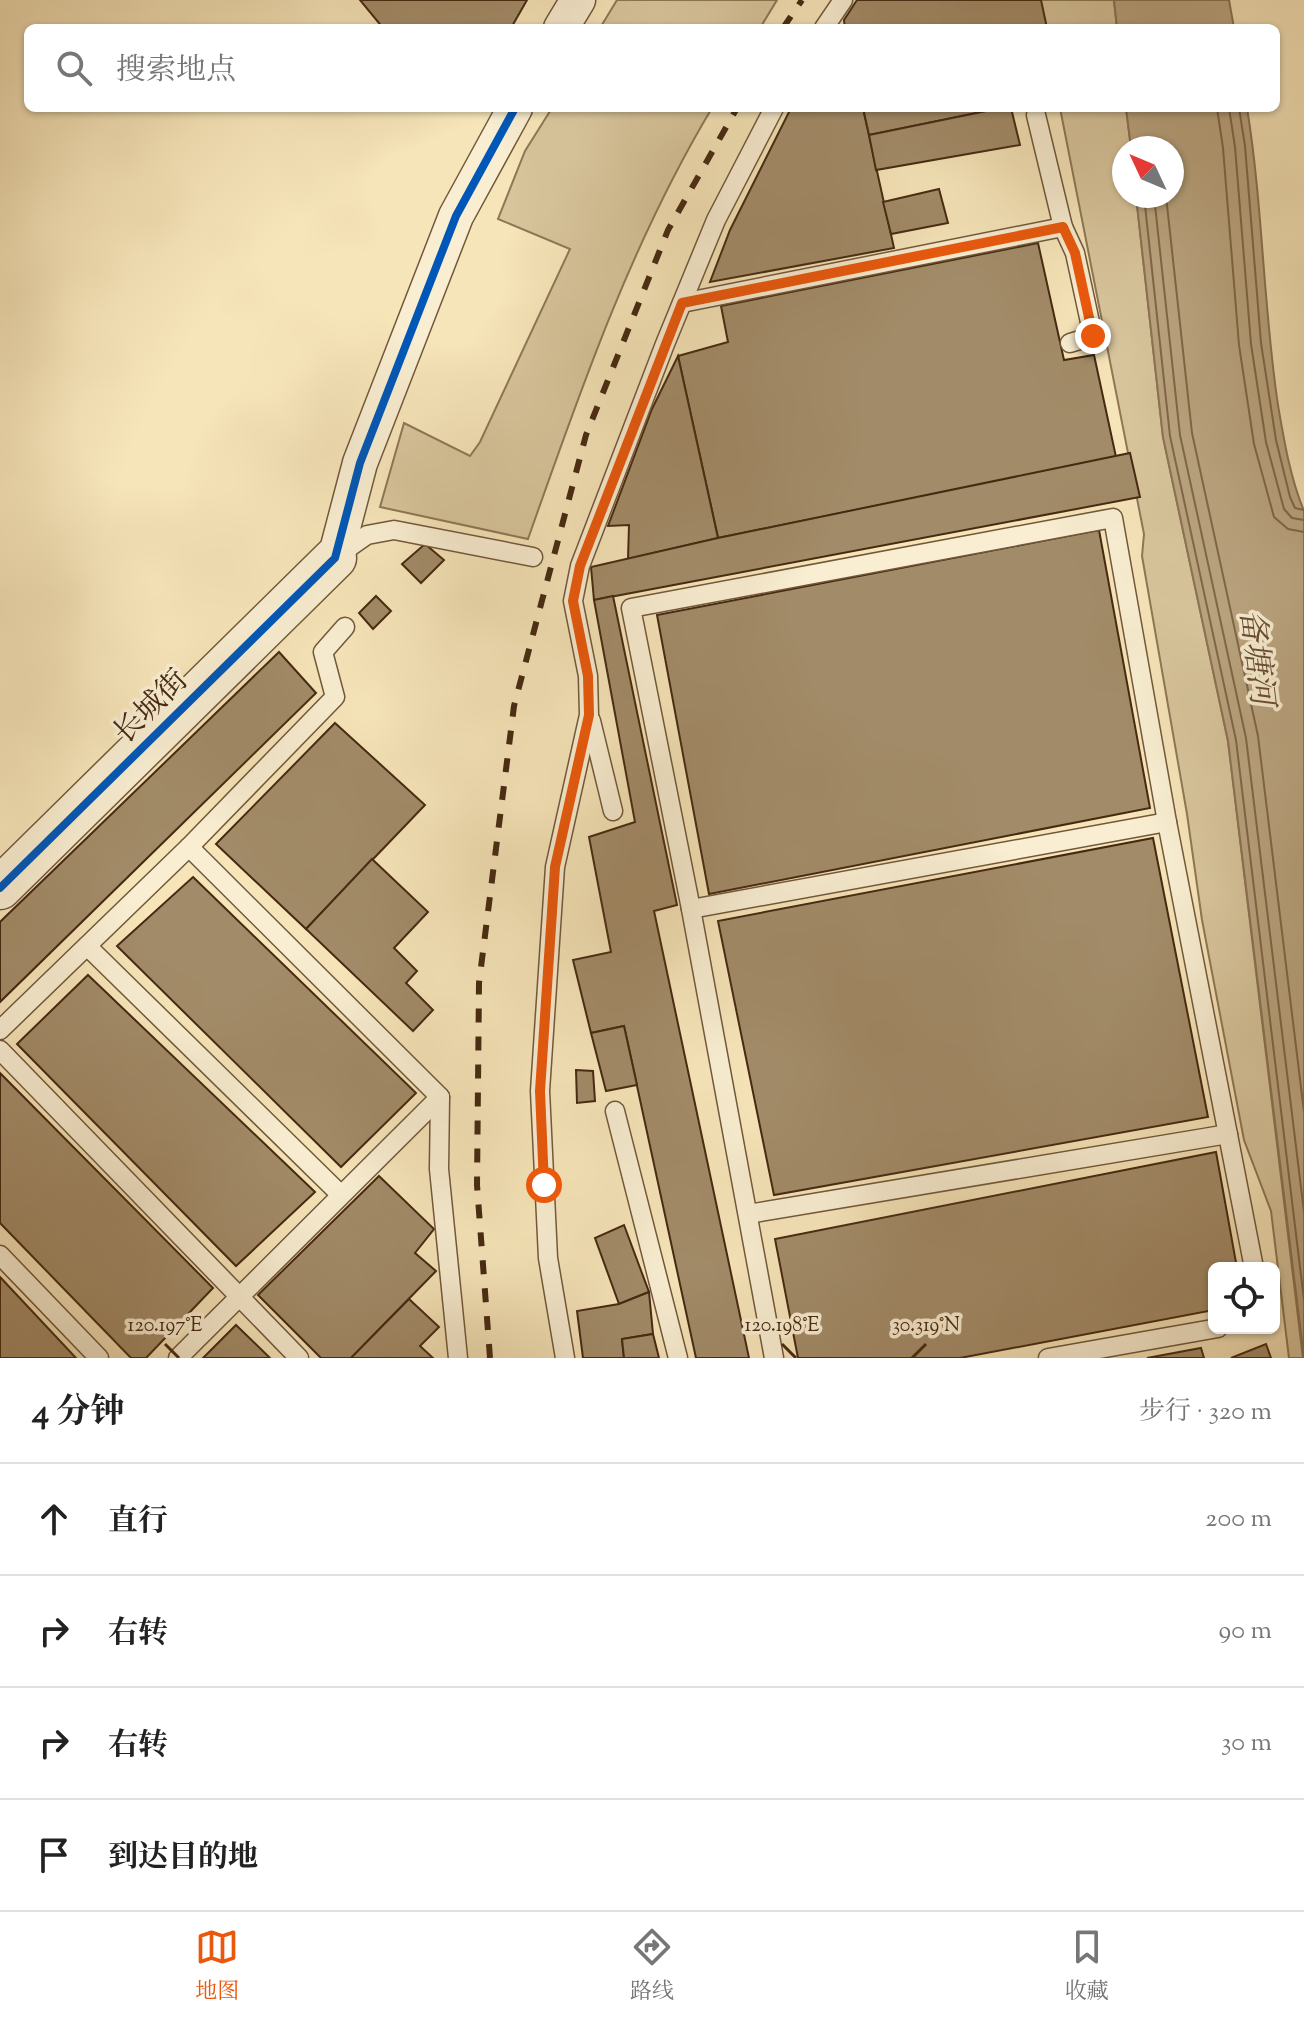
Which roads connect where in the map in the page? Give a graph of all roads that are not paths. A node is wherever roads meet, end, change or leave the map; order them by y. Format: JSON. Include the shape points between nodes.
{"nodes":[{"id":1,"x":578,"y":0,"type":"edge"},
{"id":2,"x":843,"y":0,"type":"edge"},
{"id":3,"x":563,"y":24,"type":"edge"},
{"id":4,"x":827,"y":24,"type":"edge"},
{"id":5,"x":513,"y":112,"type":"edge"},
{"id":6,"x":772,"y":112,"type":"edge"},
{"id":7,"x":1036,"y":115,"type":"dead end"},
{"id":8,"x":1063,"y":227,"type":"junction"},
{"id":9,"x":682,"y":303,"type":"junction"},
{"id":10,"x":1070,"y":343,"type":"dead end"},
{"id":11,"x":533,"y":557,"type":"dead end"},
{"id":12,"x":335,"y":558,"type":"junction"},
{"id":13,"x":345,"y":627,"type":"dead end"},
{"id":14,"x":589,"y":715,"type":"junction"},
{"id":15,"x":613,"y":811,"type":"dead end"},
{"id":16,"x":1167,"y":822,"type":"junction"},
{"id":17,"x":189,"y":847,"type":"junction"},
{"id":18,"x":0,"y":888,"type":"edge"},
{"id":19,"x":691,"y":909,"type":"junction"},
{"id":20,"x":87,"y":946,"type":"junction"},
{"id":21,"x":0,"y":1030,"type":"edge"},
{"id":22,"x":0,"y":1050,"type":"edge"},
{"id":23,"x":440,"y":1097,"type":"junction"},
{"id":24,"x":615,"y":1111,"type":"dead end"},
{"id":25,"x":1228,"y":1134,"type":"junction"},
{"id":26,"x":341,"y":1195,"type":"junction"},
{"id":27,"x":748,"y":1214,"type":"junction"},
{"id":28,"x":0,"y":1255,"type":"edge"},
{"id":29,"x":1253,"y":1262,"type":"edge"},
{"id":30,"x":240,"y":1296,"type":"junction"},
{"id":31,"x":1208,"y":1330,"type":"edge"},
{"id":32,"x":99,"y":1358,"type":"edge"},
{"id":33,"x":178,"y":1358,"type":"edge"},
{"id":34,"x":299,"y":1358,"type":"edge"},
{"id":35,"x":458,"y":1358,"type":"edge"},
{"id":36,"x":565,"y":1358,"type":"edge"},
{"id":37,"x":678,"y":1358,"type":"edge"},
{"id":38,"x":774,"y":1358,"type":"edge"},
{"id":39,"x":1048,"y":1358,"type":"edge"}],
"edges":[{"from":1,"to":3,"type":"street"},
{"from":2,"to":4,"type":"lane"},
{"from":5,"to":12,"type":"street","via":[[456,216],[360,463]]},
{"from":6,"to":9,"type":"lane","via":[[716,220]]},
{"from":7,"to":8,"type":"lane"},
{"from":8,"to":9,"type":"lane"},
{"from":8,"to":10,"type":"lane","via":[[1075,253],[1093,336]]},
{"from":9,"to":14,"type":"lane","via":[[576,565],[573,601],[588,676]]},
{"from":11,"to":12,"type":"lane","via":[[394,530],[367,535]]},
{"from":12,"to":18,"type":"street","name":"长城街"},
{"from":13,"to":17,"type":"lane","via":[[323,652],[335,697]]},
{"from":14,"to":15,"type":"lane"},
{"from":14,"to":36,"type":"lane","via":[[555,867],[540,1091],[548,1258]]},
{"from":16,"to":19,"type":"lane"},
{"from":16,"to":19,"type":"lane","via":[[1113,518],[631,608]]},
{"from":16,"to":25,"type":"lane"},
{"from":17,"to":20,"type":"lane"},
{"from":17,"to":23,"type":"lane"},
{"from":19,"to":27,"type":"lane"},
{"from":20,"to":21,"type":"lane"},
{"from":20,"to":26,"type":"lane"},
{"from":22,"to":30,"type":"lane"},
{"from":23,"to":26,"type":"lane"},
{"from":23,"to":35,"type":"lane","via":[[439,1169]]},
{"from":24,"to":37,"type":"lane"},
{"from":25,"to":27,"type":"lane"},
{"from":25,"to":29,"type":"lane"},
{"from":26,"to":30,"type":"lane"},
{"from":27,"to":38,"type":"lane"},
{"from":28,"to":32,"type":"lane"},
{"from":30,"to":33,"type":"lane"},
{"from":30,"to":34,"type":"lane"},
{"from":31,"to":39,"type":"lane"}]}
